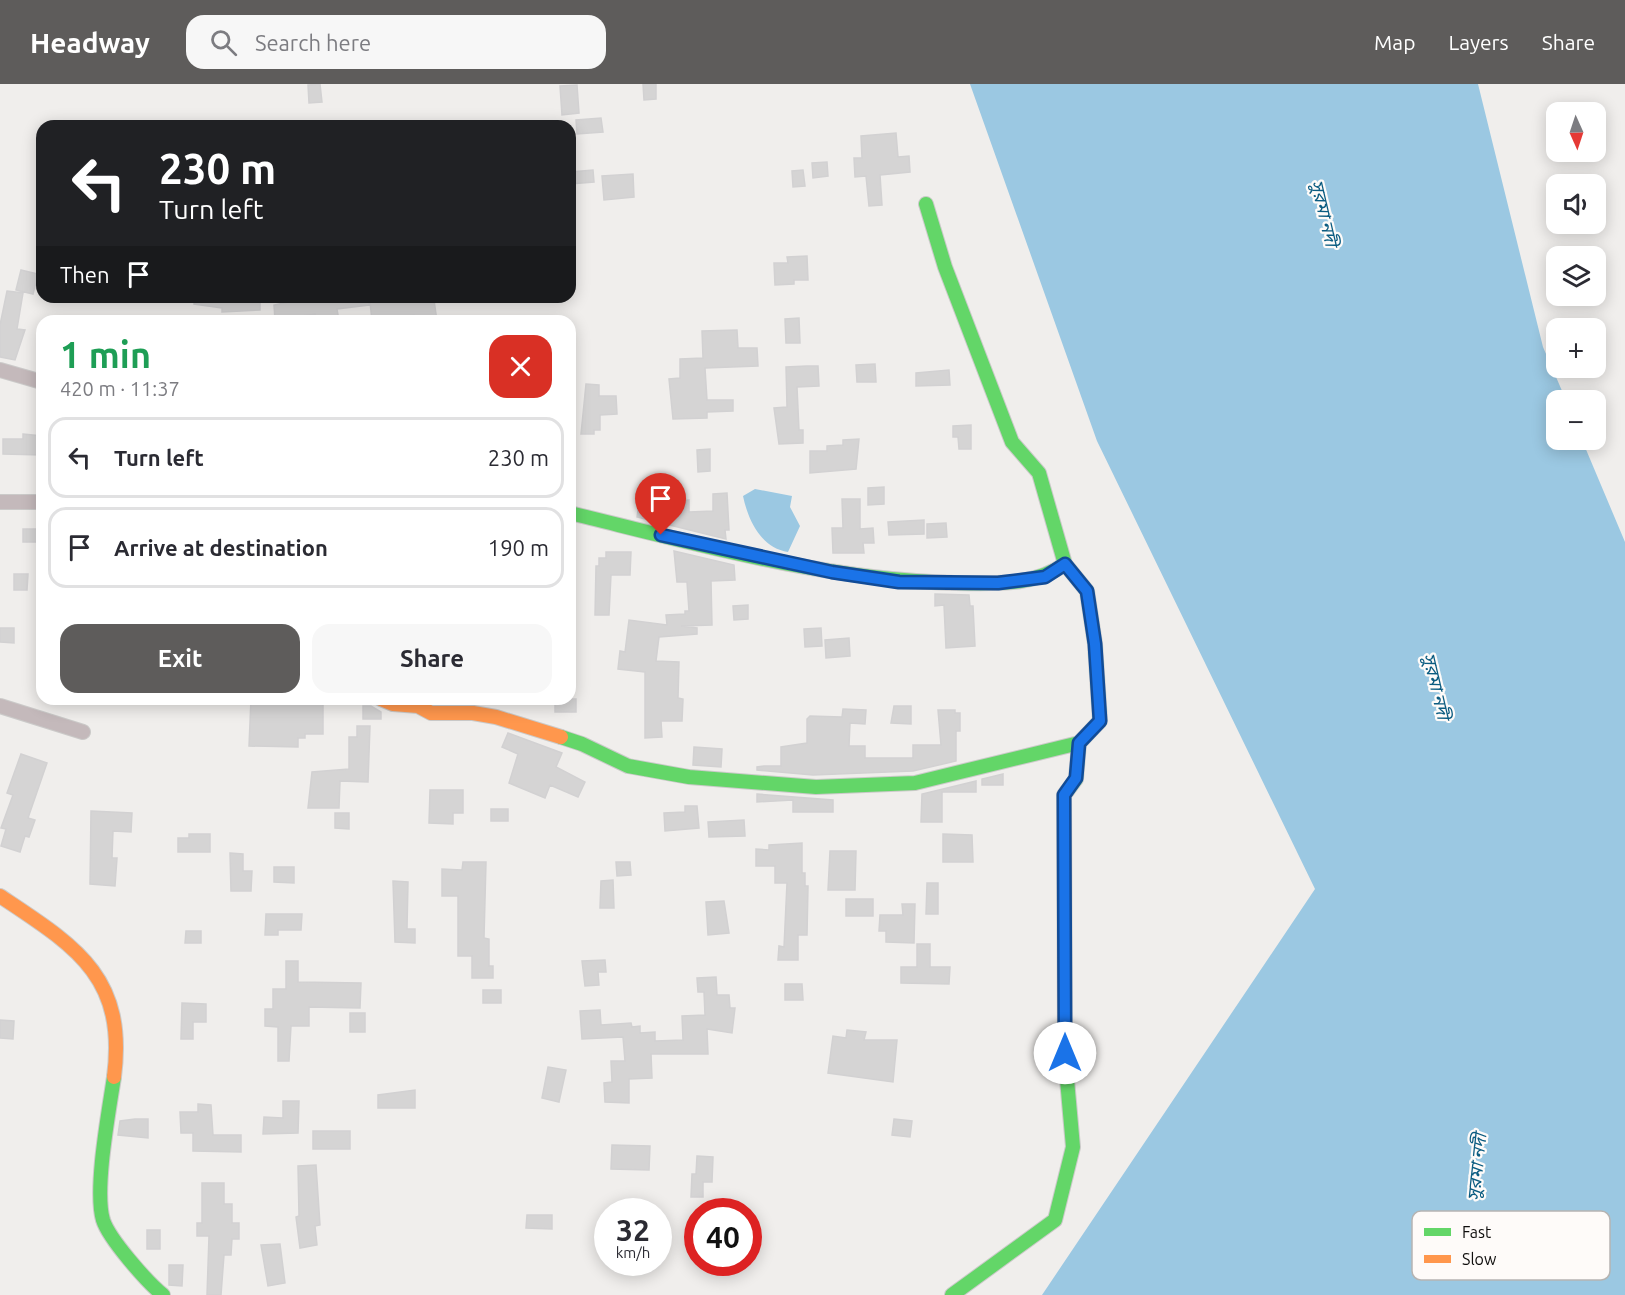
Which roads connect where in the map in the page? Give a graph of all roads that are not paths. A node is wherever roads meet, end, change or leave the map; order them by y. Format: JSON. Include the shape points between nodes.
{"nodes":[{"id":1,"x":926,"y":204,"type":"dead end"},
{"id":2,"x":0,"y":370,"type":"edge"},
{"id":3,"x":36,"y":380,"type":"edge"},
{"id":4,"x":0,"y":502,"type":"edge"},
{"id":5,"x":36,"y":502,"type":"edge"},
{"id":6,"x":576,"y":514,"type":"edge"},
{"id":7,"x":1065,"y":564,"type":"junction"},
{"id":8,"x":406,"y":705,"type":"edge"},
{"id":9,"x":0,"y":706,"type":"edge"},
{"id":10,"x":83,"y":732,"type":"dead end"},
{"id":11,"x":1079,"y":743,"type":"junction"},
{"id":12,"x":0,"y":896,"type":"edge"},
{"id":13,"x":163,"y":1295,"type":"edge"},
{"id":14,"x":952,"y":1295,"type":"edge"}],
"edges":[{"from":1,"to":7,"type":"street","via":[[945,267],[1012,442],[1039,473]]},
{"from":2,"to":3,"type":"street"},
{"from":4,"to":5,"type":"street"},
{"from":6,"to":7,"type":"street","via":[[832,572],[899,582],[998,583],[1045,577]]},
{"from":7,"to":11,"type":"street","via":[[1087,591],[1095,644],[1100,721]]},
{"from":8,"to":11,"type":"street","via":[[431,713],[496,717],[582,744],[628,766],[689,777],[816,787],[915,783]]},
{"from":9,"to":10,"type":"street"},
{"from":11,"to":14,"type":"street","via":[[1076,778],[1064,795],[1065,1053],[1073,1147],[1055,1220]]},
{"from":12,"to":13,"type":"street","via":[[63,938],[95,973],[111,1002],[116,1059],[101,1176],[103,1220],[142,1277]]}]}
